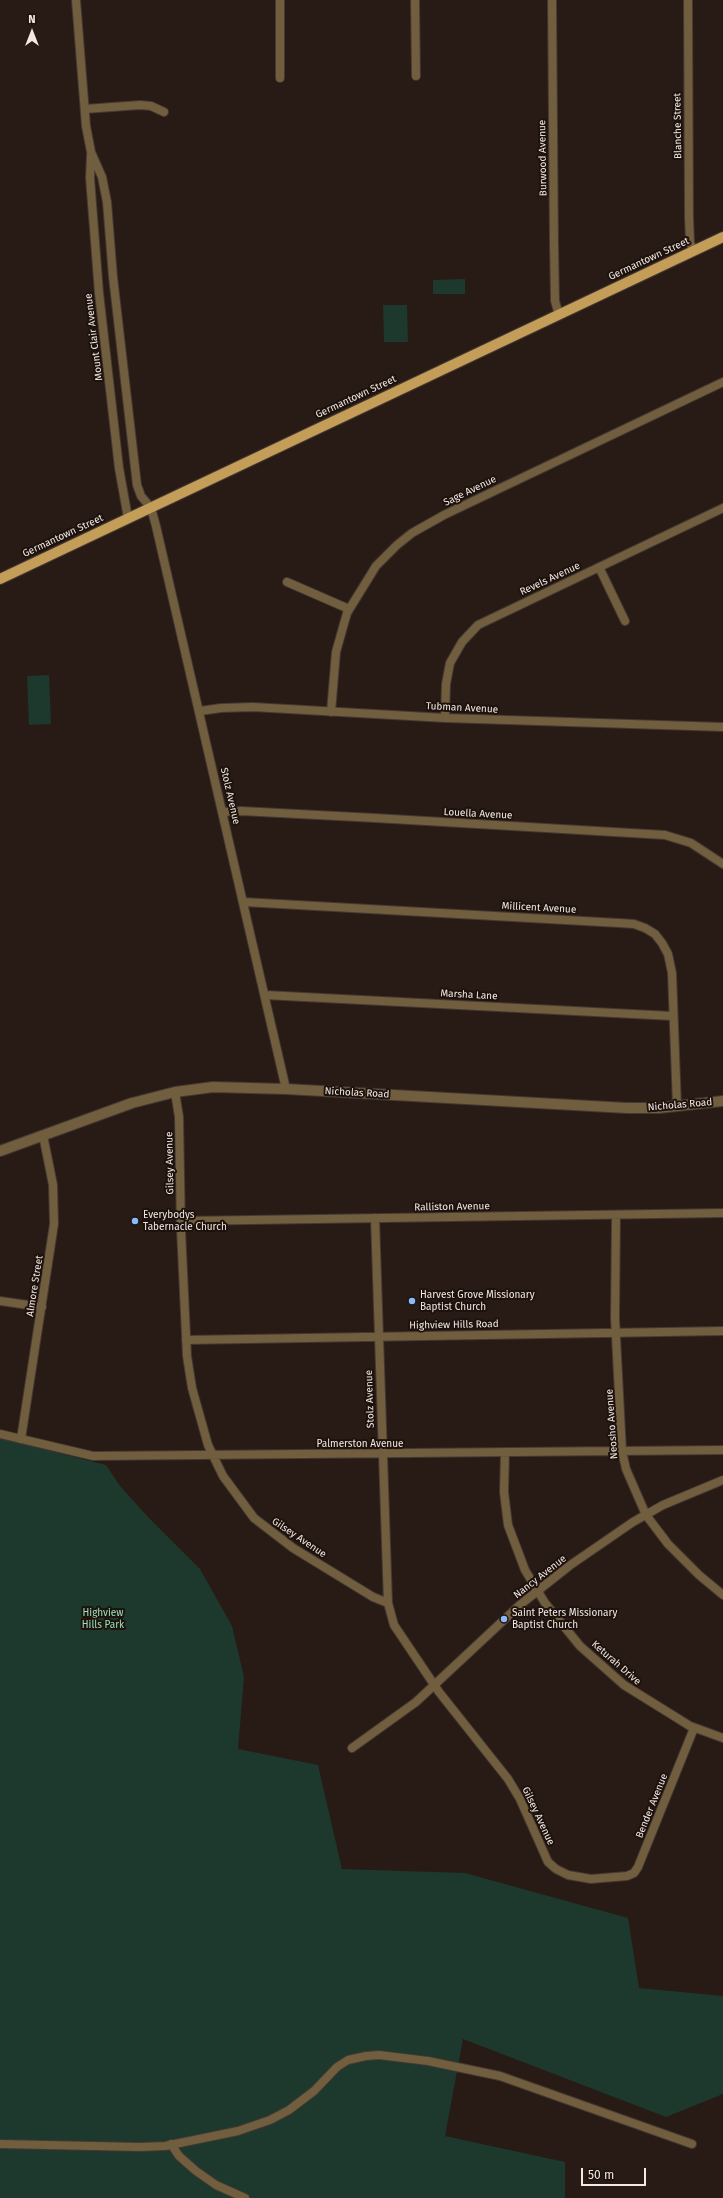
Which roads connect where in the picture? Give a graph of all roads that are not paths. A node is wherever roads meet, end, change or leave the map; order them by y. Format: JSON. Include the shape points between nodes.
{"nodes":[{"id":1,"x":76,"y":0,"type":"edge"},
{"id":2,"x":280,"y":0,"type":"edge"},
{"id":3,"x":415,"y":0,"type":"edge"},
{"id":4,"x":552,"y":0,"type":"edge"},
{"id":5,"x":688,"y":0,"type":"edge"},
{"id":6,"x":416,"y":76,"type":"dead end"},
{"id":7,"x":280,"y":78,"type":"dead end"},
{"id":8,"x":85,"y":109,"type":"junction"},
{"id":9,"x":164,"y":112,"type":"dead end"},
{"id":10,"x":91,"y":152,"type":"junction"},
{"id":11,"x":723,"y":237,"type":"edge"},
{"id":12,"x":694,"y":251,"type":"junction"},
{"id":13,"x":558,"y":315,"type":"junction"},
{"id":14,"x":723,"y":382,"type":"edge"},
{"id":15,"x":151,"y":508,"type":"junction"},
{"id":16,"x":723,"y":508,"type":"edge"},
{"id":17,"x":128,"y":518,"type":"junction"},
{"id":18,"x":599,"y":566,"type":"junction"},
{"id":19,"x":0,"y":579,"type":"edge"},
{"id":20,"x":288,"y":582,"type":"dead end"},
{"id":21,"x":349,"y":609,"type":"junction"},
{"id":22,"x":625,"y":621,"type":"dead end"},
{"id":23,"x":200,"y":711,"type":"junction"},
{"id":24,"x":331,"y":712,"type":"junction"},
{"id":25,"x":445,"y":718,"type":"junction"},
{"id":26,"x":723,"y":728,"type":"edge"},
{"id":27,"x":224,"y":812,"type":"junction"},
{"id":28,"x":723,"y":864,"type":"edge"},
{"id":29,"x":244,"y":902,"type":"junction"},
{"id":30,"x":265,"y":995,"type":"junction"},
{"id":31,"x":672,"y":1016,"type":"junction"},
{"id":32,"x":286,"y":1089,"type":"junction"},
{"id":33,"x":175,"y":1092,"type":"junction"},
{"id":34,"x":723,"y":1101,"type":"edge"},
{"id":35,"x":677,"y":1106,"type":"junction"},
{"id":36,"x":42,"y":1135,"type":"junction"},
{"id":37,"x":0,"y":1151,"type":"edge"},
{"id":38,"x":723,"y":1214,"type":"edge"},
{"id":39,"x":616,"y":1215,"type":"junction"},
{"id":40,"x":375,"y":1218,"type":"junction"},
{"id":41,"x":181,"y":1221,"type":"junction"},
{"id":42,"x":0,"y":1301,"type":"edge"},
{"id":43,"x":42,"y":1307,"type":"junction"},
{"id":44,"x":723,"y":1331,"type":"edge"},
{"id":45,"x":617,"y":1333,"type":"junction"},
{"id":46,"x":378,"y":1336,"type":"junction"},
{"id":47,"x":186,"y":1340,"type":"junction"},
{"id":48,"x":0,"y":1434,"type":"edge"},
{"id":49,"x":21,"y":1439,"type":"junction"},
{"id":50,"x":723,"y":1450,"type":"edge"},
{"id":51,"x":622,"y":1451,"type":"junction"},
{"id":52,"x":505,"y":1452,"type":"junction"},
{"id":53,"x":212,"y":1454,"type":"junction"},
{"id":54,"x":382,"y":1454,"type":"junction"},
{"id":55,"x":723,"y":1480,"type":"edge"},
{"id":56,"x":646,"y":1515,"type":"junction"},
{"id":57,"x":537,"y":1591,"type":"junction"},
{"id":58,"x":723,"y":1595,"type":"edge"},
{"id":59,"x":388,"y":1603,"type":"junction"},
{"id":60,"x":434,"y":1685,"type":"junction"},
{"id":61,"x":694,"y":1728,"type":"junction"},
{"id":62,"x":723,"y":1738,"type":"edge"},
{"id":63,"x":352,"y":1748,"type":"dead end"},
{"id":64,"x":616,"y":1877,"type":"joint"},
{"id":65,"x":0,"y":2144,"type":"edge"},
{"id":66,"x":171,"y":2144,"type":"junction"},
{"id":67,"x":692,"y":2144,"type":"dead end"},
{"id":68,"x":245,"y":2198,"type":"edge"}],
"edges":[{"from":1,"to":8,"type":"street","name":"Mount Clair Avenue"},
{"from":2,"to":7,"type":"street"},
{"from":3,"to":6,"type":"street"},
{"from":4,"to":13,"type":"street","name":"Burwood Avenue","via":[[555,301]]},
{"from":5,"to":12,"type":"street","name":"Blanche Street","via":[[689,217],[690,243]]},
{"from":8,"to":9,"type":"street","via":[[140,105],[151,106]]},
{"from":8,"to":10,"type":"street","name":"Mount Clair Avenue"},
{"from":10,"to":15,"type":"street","name":"Mount Clair Avenue","via":[[102,177],[107,202],[137,485]]},
{"from":10,"to":17,"type":"street","name":"Mount Clair Avenue","via":[[90,178],[99,293]]},
{"from":11,"to":12,"type":"main road","name":"Germantown Street"},
{"from":12,"to":13,"type":"main road","name":"Germantown Street"},
{"from":13,"to":15,"type":"main road","name":"Germantown Street"},
{"from":14,"to":21,"type":"street","name":"Sage Avenue","via":[[421,527],[384,556]]},
{"from":15,"to":17,"type":"main road","name":"Germantown Street"},
{"from":15,"to":23,"type":"street","name":"Stolz Avenue"},
{"from":16,"to":18,"type":"street","name":"Revels Avenue"},
{"from":17,"to":19,"type":"main road","name":"Germantown Street"},
{"from":18,"to":22,"type":"street"},
{"from":18,"to":25,"type":"street","name":"Revels Avenue","via":[[497,615],[472,630],[456,651],[448,670]]},
{"from":20,"to":21,"type":"street"},
{"from":21,"to":24,"type":"street","name":"Sage Avenue","via":[[336,652]]},
{"from":23,"to":24,"type":"street","name":"Tubman Avenue","via":[[253,707]]},
{"from":23,"to":27,"type":"street","name":"Stolz Avenue"},
{"from":24,"to":25,"type":"street","name":"Tubman Avenue"},
{"from":25,"to":26,"type":"street","name":"Tubman Avenue"},
{"from":27,"to":28,"type":"street","name":"Louella Avenue","via":[[666,835],[691,843]]},
{"from":27,"to":29,"type":"street","name":"Stolz Avenue"},
{"from":29,"to":30,"type":"street","name":"Stolz Avenue"},
{"from":29,"to":31,"type":"street","name":"Millicent Avenue","via":[[634,924],[655,934],[665,948],[672,973]]},
{"from":30,"to":31,"type":"street","name":"Marsha Lane"},
{"from":30,"to":32,"type":"street","name":"Stolz Avenue"},
{"from":31,"to":35,"type":"street","name":"Millicent Avenue"},
{"from":32,"to":33,"type":"street","name":"Nicholas Road","via":[[229,1087]]},
{"from":32,"to":35,"type":"street","name":"Nicholas Road","via":[[627,1108]]},
{"from":33,"to":36,"type":"street","name":"Nicholas Road","via":[[132,1103]]},
{"from":33,"to":41,"type":"street","name":"Gilsey Avenue","via":[[179,1117]]},
{"from":34,"to":35,"type":"street","name":"Nicholas Road"},
{"from":36,"to":37,"type":"street","name":"Nicholas Road"},
{"from":36,"to":43,"type":"street","name":"Almore Street","via":[[50,1169],[55,1213]]},
{"from":38,"to":39,"type":"street","name":"Ralliston Avenue"},
{"from":39,"to":40,"type":"street","name":"Ralliston Avenue"},
{"from":39,"to":45,"type":"street","name":"Neosho Avenue"},
{"from":40,"to":41,"type":"street","name":"Ralliston Avenue"},
{"from":40,"to":46,"type":"street","name":"Stolz Avenue"},
{"from":41,"to":47,"type":"street","name":"Gilsey Avenue"},
{"from":42,"to":43,"type":"street"},
{"from":43,"to":49,"type":"street","name":"Almore Street"},
{"from":44,"to":45,"type":"street","name":"Highview Hills Road"},
{"from":45,"to":46,"type":"street","name":"Highview Hills Road"},
{"from":45,"to":51,"type":"street","name":"Neosho Avenue"},
{"from":46,"to":47,"type":"street","name":"Highview Hills Road"},
{"from":46,"to":54,"type":"street","name":"Stolz Avenue"},
{"from":47,"to":53,"type":"street","name":"Gilsey Avenue","via":[[195,1404]]},
{"from":48,"to":49,"type":"street","name":"Palmerston Avenue"},
{"from":49,"to":53,"type":"street","name":"Palmerston Avenue","via":[[93,1456]]},
{"from":50,"to":51,"type":"street","name":"Palmerston Avenue"},
{"from":51,"to":52,"type":"street","name":"Palmerston Avenue"},
{"from":51,"to":56,"type":"street","name":"Neosho Avenue","via":[[631,1483]]},
{"from":52,"to":54,"type":"street","name":"Palmerston Avenue"},
{"from":52,"to":57,"type":"street","name":"Keturah Drive","via":[[504,1492],[508,1525],[525,1570]]},
{"from":53,"to":54,"type":"street","name":"Palmerston Avenue"},
{"from":53,"to":59,"type":"street","name":"Gilsey Avenue","via":[[236,1495],[254,1518],[317,1563],[373,1597]]},
{"from":54,"to":59,"type":"street","name":"Stolz Avenue"},
{"from":55,"to":56,"type":"street","name":"Nancy Avenue","via":[[677,1498]]},
{"from":56,"to":57,"type":"street","name":"Nancy Avenue","via":[[569,1566]]},
{"from":56,"to":58,"type":"street","name":"Neosho Avenue","via":[[677,1554]]},
{"from":57,"to":60,"type":"street","name":"Nancy Avenue"},
{"from":57,"to":61,"type":"street","name":"Keturah Drive","via":[[580,1646],[613,1676],[641,1697]]},
{"from":59,"to":60,"type":"street","name":"Gilsey Avenue","via":[[394,1625]]},
{"from":60,"to":63,"type":"street","name":"Nancy Avenue","via":[[388,1724]]},
{"from":60,"to":64,"type":"street","name":"Gilsey Avenue","via":[[508,1779],[552,1866],[576,1877]]},
{"from":61,"to":62,"type":"street","name":"Keturah Drive"},
{"from":61,"to":64,"type":"street","name":"Bender Avenue","via":[[638,1867],[630,1875]]},
{"from":65,"to":66,"type":"street","via":[[140,2147]]},
{"from":66,"to":67,"type":"street","via":[[238,2131],[270,2120],[298,2104],[342,2063],[354,2058],[379,2055],[428,2061],[500,2076]]},
{"from":66,"to":68,"type":"street","via":[[179,2156],[196,2172],[216,2185]]}]}
